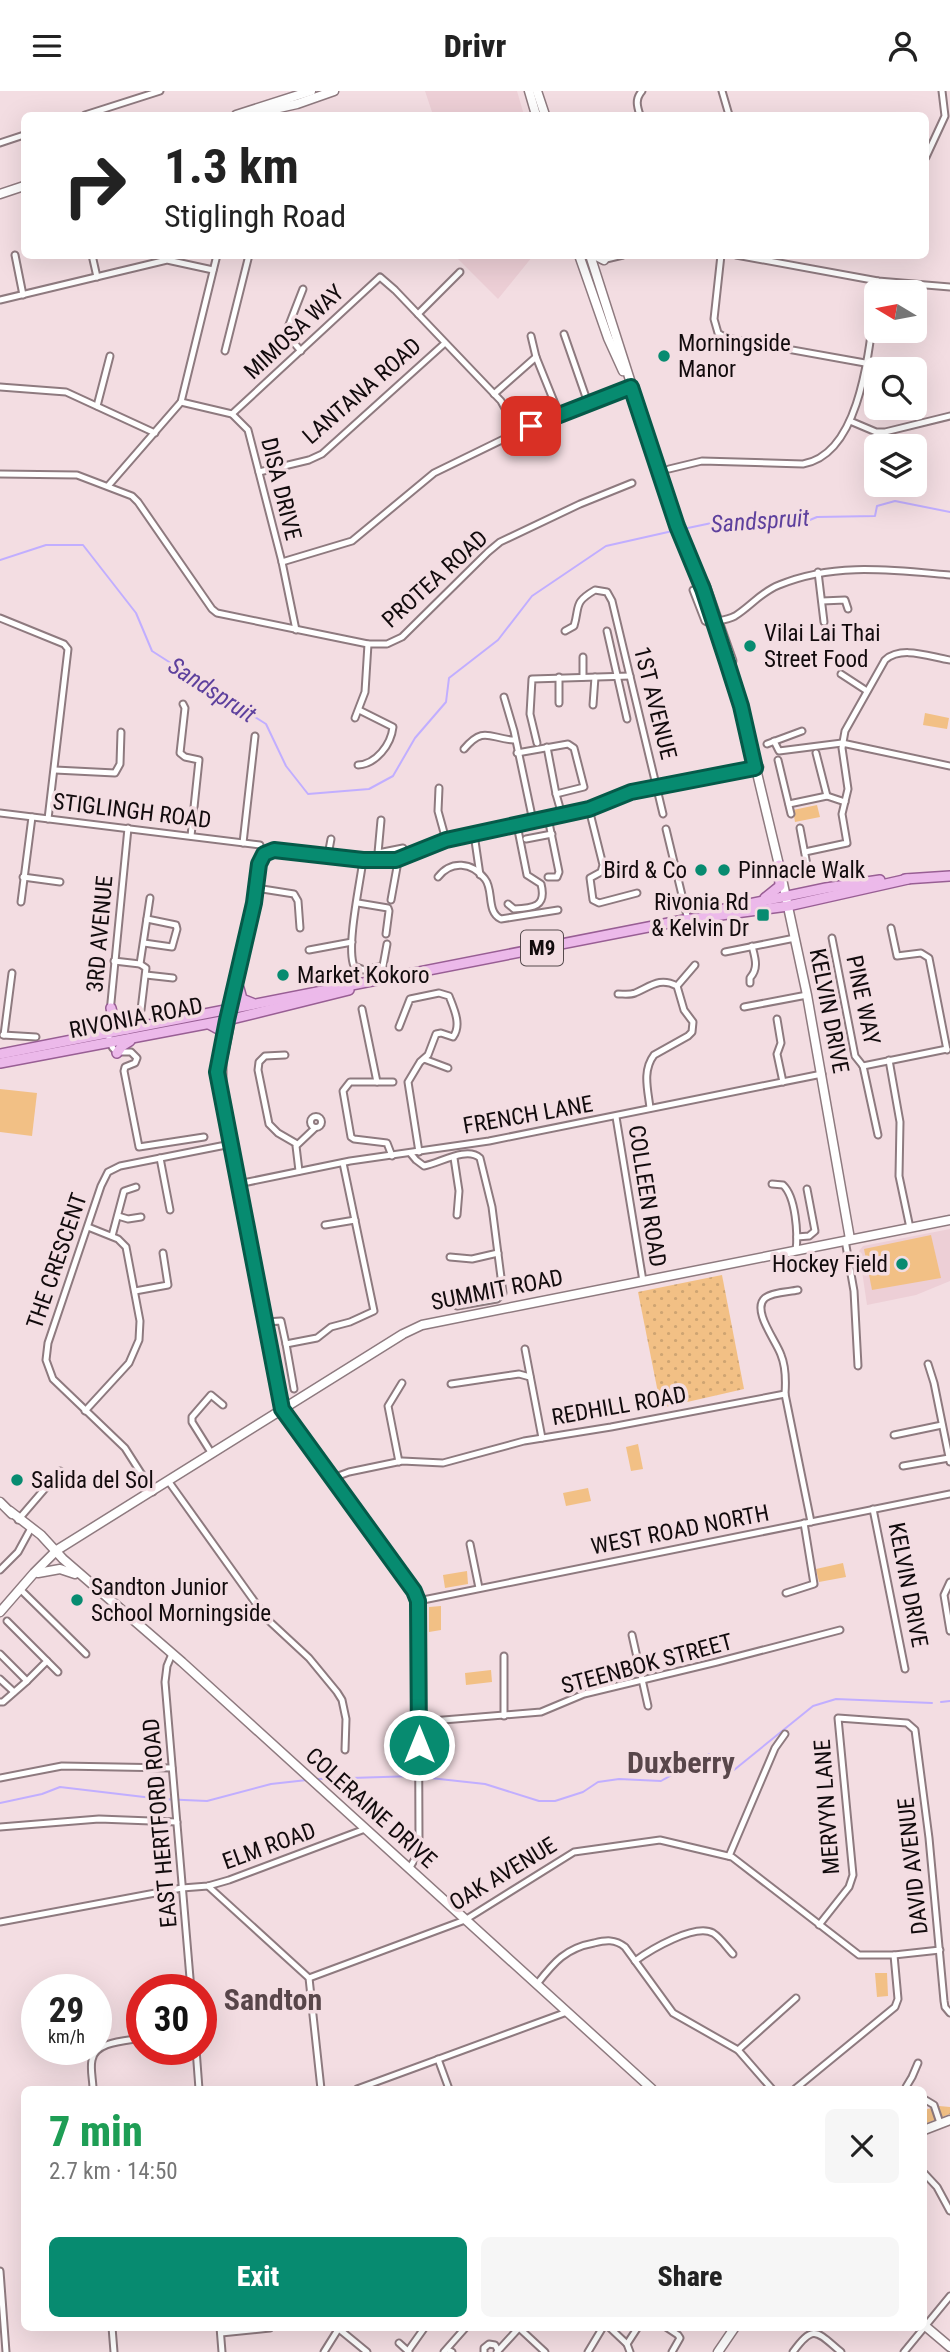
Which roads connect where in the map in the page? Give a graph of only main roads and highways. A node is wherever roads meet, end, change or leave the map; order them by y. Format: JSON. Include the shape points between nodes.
{"nodes":[{"id":1,"x":312,"y":91,"type":"edge"},
{"id":2,"x":334,"y":91,"type":"edge"},
{"id":3,"x":528,"y":91,"type":"edge"},
{"id":4,"x":537,"y":91,"type":"edge"},
{"id":5,"x":296,"y":97,"type":"edge"},
{"id":6,"x":246,"y":112,"type":"edge"},
{"id":7,"x":256,"y":112,"type":"edge"},
{"id":8,"x":535,"y":112,"type":"edge"},
{"id":9,"x":544,"y":112,"type":"edge"},
{"id":10,"x":21,"y":187,"type":"edge"},
{"id":11,"x":0,"y":194,"type":"edge"},
{"id":12,"x":592,"y":259,"type":"edge"},
{"id":13,"x":598,"y":259,"type":"edge"},
{"id":14,"x":580,"y":260,"type":"edge"},
{"id":15,"x":604,"y":260,"type":"road end"},
{"id":16,"x":632,"y":388,"type":"junction"},
{"id":17,"x":779,"y":865,"type":"junction"},
{"id":18,"x":950,"y":876,"type":"edge"},
{"id":19,"x":787,"y":902,"type":"junction"},
{"id":20,"x":754,"y":904,"type":"junction"},
{"id":21,"x":686,"y":920,"type":"junction"},
{"id":22,"x":401,"y":975,"type":"junction"},
{"id":23,"x":239,"y":988,"type":"road end"},
{"id":24,"x":256,"y":1004,"type":"junction"},
{"id":25,"x":111,"y":1008,"type":"road end"},
{"id":26,"x":206,"y":1024,"type":"junction"},
{"id":27,"x":127,"y":1029,"type":"junction"},
{"id":28,"x":162,"y":1031,"type":"junction"},
{"id":29,"x":109,"y":1037,"type":"junction"},
{"id":30,"x":223,"y":1040,"type":"road end"},
{"id":31,"x":117,"y":1053,"type":"road end"},
{"id":32,"x":0,"y":1054,"type":"edge"},
{"id":33,"x":0,"y":1063,"type":"edge"},
{"id":34,"x":950,"y":1220,"type":"edge"},
{"id":35,"x":847,"y":1240,"type":"junction"},
{"id":36,"x":0,"y":1502,"type":"edge"},
{"id":37,"x":57,"y":1554,"type":"junction"},
{"id":38,"x":38,"y":1573,"type":"junction"},
{"id":39,"x":84,"y":1578,"type":"junction"},
{"id":40,"x":649,"y":2086,"type":"edge"},
{"id":41,"x":950,"y":2120,"type":"edge"},
{"id":42,"x":927,"y":2129,"type":"edge"},
{"id":43,"x":927,"y":2328,"type":"edge"},
{"id":44,"x":732,"y":2331,"type":"edge"},
{"id":45,"x":950,"y":2347,"type":"edge"},
{"id":46,"x":718,"y":2352,"type":"edge"}],
"edges":[{"from":1,"to":5,"type":"main road"},
{"from":2,"to":5,"type":"main road"},
{"from":3,"to":8,"type":"main road"},
{"from":4,"to":9,"type":"main road"},
{"from":5,"to":6,"type":"main road"},
{"from":5,"to":7,"type":"main road"},
{"from":10,"to":11,"type":"main road"},
{"from":12,"to":16,"type":"main road","name":"KELVIN DRIVE"},
{"from":13,"to":15,"type":"main road"},
{"from":14,"to":16,"type":"main road","name":"KELVIN DRIVE"},
{"from":16,"to":17,"type":"main road","name":"KELVIN DRIVE","via":[[683,544],[716,621]]},
{"from":17,"to":19,"type":"main road","name":"KELVIN DRIVE"},
{"from":17,"to":20,"type":"main road","via":[[778,889]]},
{"from":18,"to":19,"type":"main road","name":"RIVONIA ROAD","number":"M9","via":[[908,879]]},
{"from":19,"to":20,"type":"main road","name":"RIVONIA ROAD","number":"M9"},
{"from":19,"to":21,"type":"main road","name":"RIVONIA ROAD","number":"M9"},
{"from":19,"to":35,"type":"main road","name":"KELVIN DRIVE","via":[[822,1074]]},
{"from":20,"to":21,"type":"main road","name":"RIVONIA ROAD","number":"M9"},
{"from":21,"to":22,"type":"main road","name":"RIVONIA ROAD","number":"M9"},
{"from":22,"to":24,"type":"main road","name":"RIVONIA ROAD","number":"M9"},
{"from":22,"to":26,"type":"main road","name":"RIVONIA ROAD","number":"M9"},
{"from":23,"to":24,"type":"main road","via":[[242,999]]},
{"from":24,"to":27,"type":"main road","name":"RIVONIA ROAD","number":"M9"},
{"from":25,"to":27,"type":"main road","via":[[114,1021]]},
{"from":26,"to":28,"type":"main road","name":"RIVONIA ROAD","number":"M9"},
{"from":26,"to":30,"type":"main road","via":[[220,1030]]},
{"from":27,"to":29,"type":"main road","name":"RIVONIA ROAD","number":"M9"},
{"from":28,"to":29,"type":"main road","name":"RIVONIA ROAD","number":"M9"},
{"from":28,"to":31,"type":"main road","via":[[127,1042]]},
{"from":29,"to":32,"type":"main road","name":"RIVONIA ROAD","number":"M9"},
{"from":29,"to":33,"type":"main road","name":"RIVONIA ROAD","number":"M9"},
{"from":34,"to":35,"type":"main road","name":"SUMMIT ROAD"},
{"from":35,"to":37,"type":"main road","name":"SUMMIT ROAD","via":[[422,1325]]},
{"from":36,"to":37,"type":"main road","name":"COLERAINE DRIVE"},
{"from":37,"to":38,"type":"main road"},
{"from":37,"to":38,"type":"main road","via":[[0,1612]]},
{"from":37,"to":39,"type":"main road","name":"COLERAINE DRIVE"},
{"from":38,"to":39,"type":"main road","via":[[65,1569]]},
{"from":39,"to":40,"type":"main road","name":"COLERAINE DRIVE"},
{"from":41,"to":42,"type":"main road"},
{"from":43,"to":45,"type":"main road"},
{"from":44,"to":46,"type":"main road"}]}
